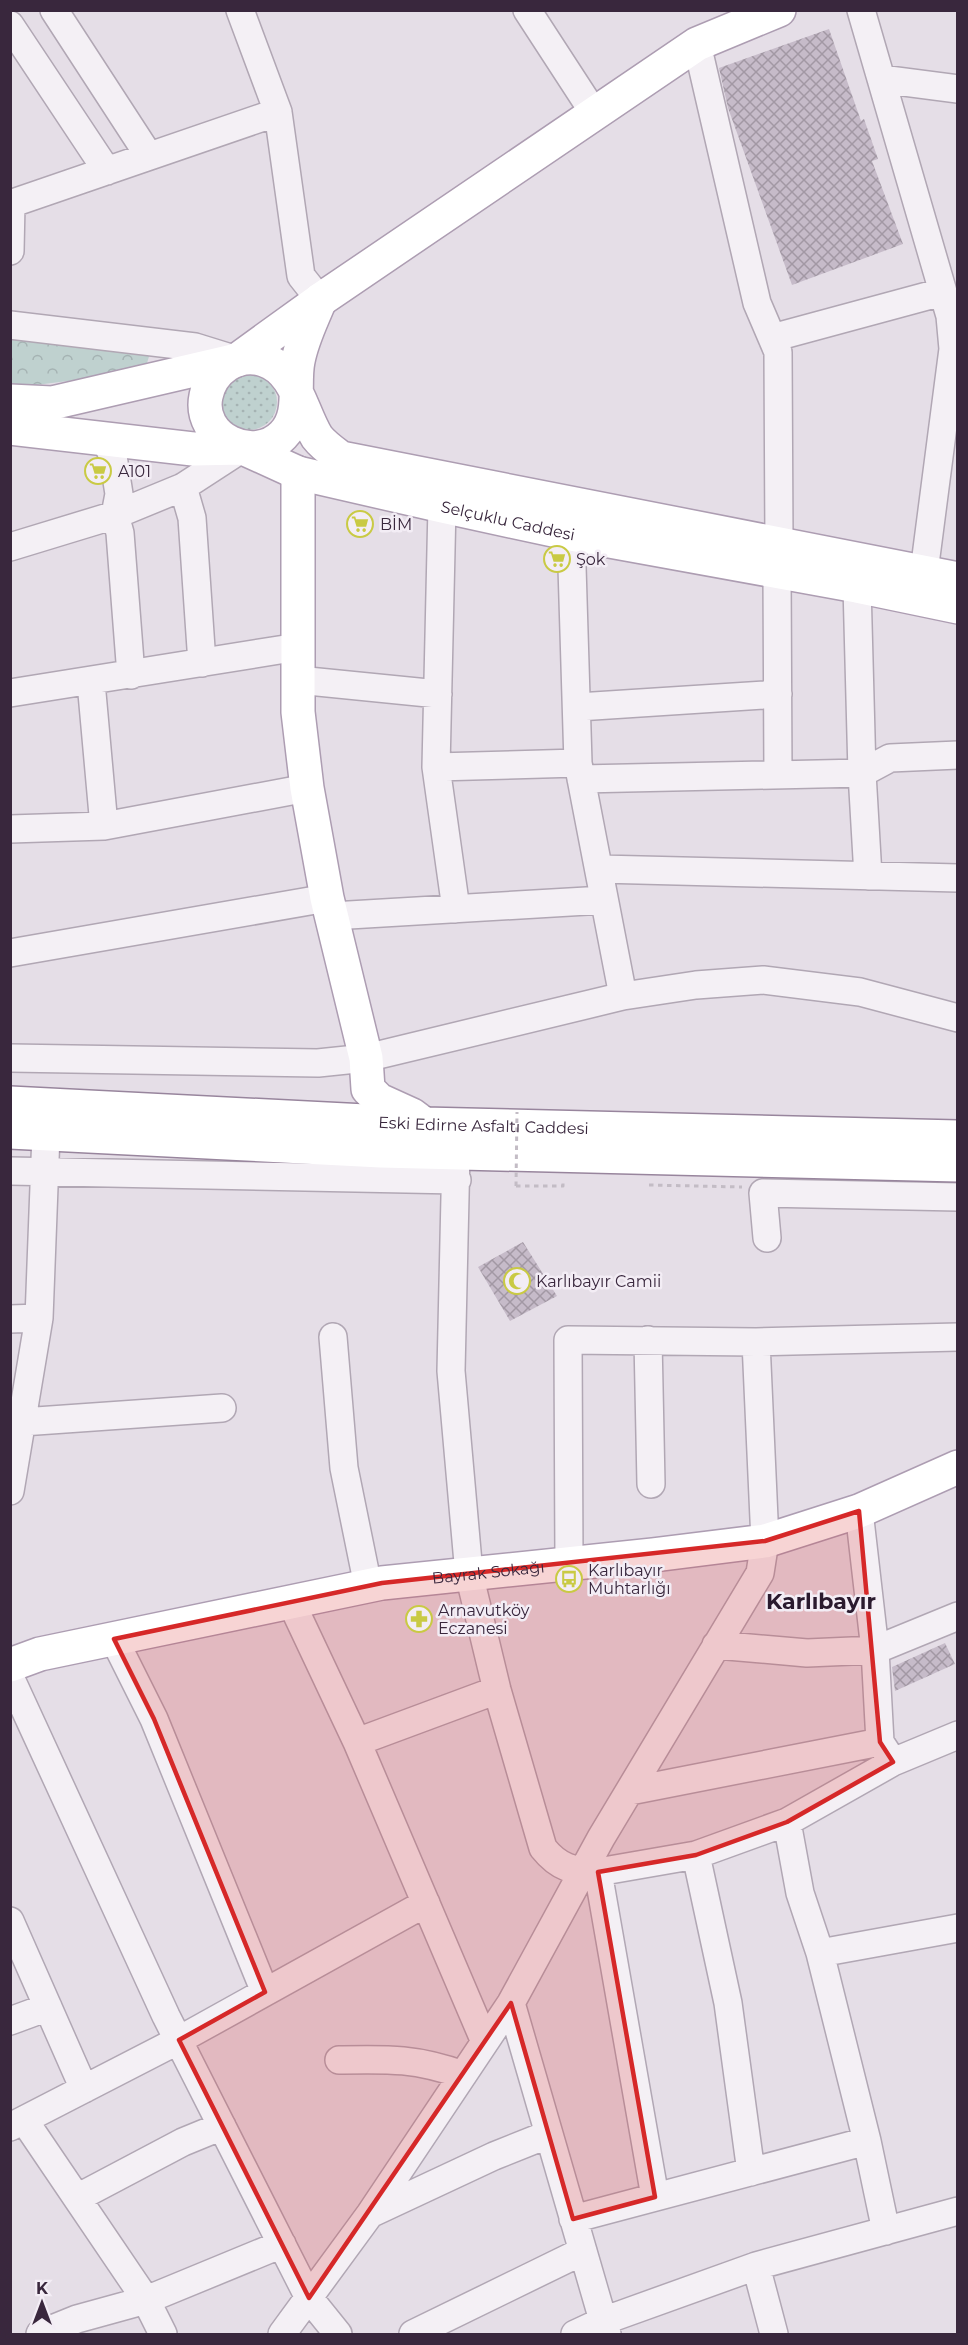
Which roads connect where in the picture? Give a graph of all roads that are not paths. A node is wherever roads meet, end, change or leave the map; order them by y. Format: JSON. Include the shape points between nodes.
{"nodes":[{"id":1,"x":54,"y":10,"type":"edge"},
{"id":2,"x":240,"y":10,"type":"edge"},
{"id":3,"x":527,"y":10,"type":"edge"},
{"id":4,"x":779,"y":10,"type":"edge"},
{"id":5,"x":861,"y":10,"type":"edge"},
{"id":6,"x":10,"y":25,"type":"edge"},
{"id":7,"x":697,"y":44,"type":"junction"},
{"id":8,"x":881,"y":79,"type":"junction"},
{"id":9,"x":957,"y":89,"type":"edge"},
{"id":10,"x":278,"y":112,"type":"junction"},
{"id":11,"x":594,"y":113,"type":"junction"},
{"id":12,"x":149,"y":156,"type":"junction"},
{"id":13,"x":107,"y":171,"type":"junction"},
{"id":14,"x":11,"y":204,"type":"edge"},
{"id":15,"x":10,"y":251,"type":"edge"},
{"id":16,"x":942,"y":292,"type":"junction"},
{"id":17,"x":320,"y":300,"type":"junction"},
{"id":18,"x":10,"y":325,"type":"edge"},
{"id":19,"x":772,"y":338,"type":"junction"},
{"id":20,"x":237,"y":360,"type":"junction"},
{"id":21,"x":295,"y":392,"type":"junction"},
{"id":22,"x":10,"y":401,"type":"edge"},
{"id":23,"x":10,"y":428,"type":"edge"},
{"id":24,"x":104,"y":438,"type":"junction"},
{"id":25,"x":243,"y":448,"type":"junction"},
{"id":26,"x":298,"y":472,"type":"junction"},
{"id":27,"x":183,"y":487,"type":"junction"},
{"id":28,"x":442,"y":506,"type":"junction"},
{"id":29,"x":115,"y":515,"type":"junction"},
{"id":30,"x":571,"y":534,"type":"junction"},
{"id":31,"x":10,"y":547,"type":"edge"},
{"id":32,"x":778,"y":558,"type":"junction"},
{"id":33,"x":924,"y":572,"type":"junction"},
{"id":34,"x":957,"y":579,"type":"edge"},
{"id":35,"x":857,"y":586,"type":"junction"},
{"id":36,"x":957,"y":607,"type":"edge"},
{"id":37,"x":298,"y":647,"type":"junction"},
{"id":38,"x":202,"y":663,"type":"junction"},
{"id":39,"x":131,"y":675,"type":"junction"},
{"id":40,"x":298,"y":680,"type":"junction"},
{"id":41,"x":91,"y":682,"type":"junction"},
{"id":42,"x":10,"y":693,"type":"edge"},
{"id":43,"x":438,"y":694,"type":"junction"},
{"id":44,"x":778,"y":694,"type":"junction"},
{"id":45,"x":578,"y":707,"type":"junction"},
{"id":46,"x":957,"y":755,"type":"edge"},
{"id":47,"x":436,"y":767,"type":"junction"},
{"id":48,"x":580,"y":771,"type":"junction"},
{"id":49,"x":862,"y":773,"type":"junction"},
{"id":50,"x":778,"y":775,"type":"junction"},
{"id":51,"x":307,"y":788,"type":"junction"},
{"id":52,"x":104,"y":826,"type":"junction"},
{"id":53,"x":10,"y":829,"type":"edge"},
{"id":54,"x":600,"y":869,"type":"junction"},
{"id":55,"x":868,"y":876,"type":"junction"},
{"id":56,"x":957,"y":878,"type":"edge"},
{"id":57,"x":604,"y":900,"type":"junction"},
{"id":58,"x":330,"y":907,"type":"junction"},
{"id":59,"x":456,"y":909,"type":"junction"},
{"id":60,"x":10,"y":953,"type":"edge"},
{"id":61,"x":623,"y":996,"type":"junction"},
{"id":62,"x":957,"y":1018,"type":"edge"},
{"id":63,"x":10,"y":1058,"type":"edge"},
{"id":64,"x":367,"y":1073,"type":"junction"},
{"id":65,"x":10,"y":1103,"type":"edge"},
{"id":66,"x":322,"y":1119,"type":"junction"},
{"id":67,"x":424,"y":1124,"type":"junction"},
{"id":68,"x":10,"y":1131,"type":"edge"},
{"id":69,"x":46,"y":1134,"type":"junction"},
{"id":70,"x":957,"y":1137,"type":"edge"},
{"id":71,"x":957,"y":1165,"type":"edge"},
{"id":72,"x":456,"y":1167,"type":"junction"},
{"id":73,"x":10,"y":1171,"type":"edge"},
{"id":74,"x":43,"y":1172,"type":"junction"},
{"id":75,"x":957,"y":1197,"type":"edge"},
{"id":76,"x":767,"y":1238,"type":"dead end"},
{"id":77,"x":39,"y":1318,"type":"junction"},
{"id":78,"x":10,"y":1319,"type":"edge"},
{"id":79,"x":333,"y":1337,"type":"dead end"},
{"id":80,"x":957,"y":1337,"type":"edge"},
{"id":81,"x":648,"y":1340,"type":"junction"},
{"id":82,"x":756,"y":1342,"type":"junction"},
{"id":83,"x":222,"y":1408,"type":"dead end"},
{"id":84,"x":22,"y":1422,"type":"junction"},
{"id":85,"x":957,"y":1467,"type":"edge"},
{"id":86,"x":12,"y":1478,"type":"edge"},
{"id":87,"x":651,"y":1484,"type":"dead end"},
{"id":88,"x":859,"y":1511,"type":"junction"},
{"id":89,"x":765,"y":1541,"type":"junction"},
{"id":90,"x":569,"y":1563,"type":"junction"},
{"id":91,"x":469,"y":1574,"type":"junction"},
{"id":92,"x":368,"y":1586,"type":"junction"},
{"id":93,"x":291,"y":1602,"type":"junction"},
{"id":94,"x":957,"y":1616,"type":"edge"},
{"id":95,"x":114,"y":1639,"type":"junction"},
{"id":96,"x":716,"y":1645,"type":"junction"},
{"id":97,"x":875,"y":1650,"type":"junction"},
{"id":98,"x":10,"y":1665,"type":"edge"},
{"id":99,"x":10,"y":1677,"type":"edge"},
{"id":100,"x":497,"y":1690,"type":"junction"},
{"id":101,"x":957,"y":1735,"type":"edge"},
{"id":102,"x":357,"y":1742,"type":"junction"},
{"id":103,"x":886,"y":1752,"type":"junction"},
{"id":104,"x":630,"y":1791,"type":"junction"},
{"id":105,"x":787,"y":1822,"type":"junction"},
{"id":106,"x":696,"y":1855,"type":"junction"},
{"id":107,"x":590,"y":1872,"type":"junction"},
{"id":108,"x":426,"y":1903,"type":"junction"},
{"id":109,"x":10,"y":1920,"type":"edge"},
{"id":110,"x":957,"y":1930,"type":"edge"},
{"id":111,"x":820,"y":1953,"type":"junction"},
{"id":112,"x":265,"y":1992,"type":"junction"},
{"id":113,"x":511,"y":2003,"type":"junction"},
{"id":114,"x":48,"y":2007,"type":"junction"},
{"id":115,"x":10,"y":2021,"type":"edge"},
{"id":116,"x":179,"y":2040,"type":"junction"},
{"id":117,"x":485,"y":2042,"type":"junction"},
{"id":118,"x":339,"y":2060,"type":"dead end"},
{"id":119,"x":463,"y":2075,"type":"junction"},
{"id":120,"x":84,"y":2089,"type":"junction"},
{"id":121,"x":17,"y":2123,"type":"edge"},
{"id":122,"x":222,"y":2126,"type":"junction"},
{"id":123,"x":549,"y":2133,"type":"junction"},
{"id":124,"x":867,"y":2141,"type":"junction"},
{"id":125,"x":751,"y":2172,"type":"junction"},
{"id":126,"x":77,"y":2198,"type":"junction"},
{"id":127,"x":655,"y":2198,"type":"junction"},
{"id":128,"x":957,"y":2211,"type":"edge"},
{"id":129,"x":370,"y":2214,"type":"junction"},
{"id":130,"x":573,"y":2219,"type":"junction"},
{"id":131,"x":886,"y":2231,"type":"junction"},
{"id":132,"x":282,"y":2244,"type":"junction"},
{"id":133,"x":582,"y":2251,"type":"junction"},
{"id":134,"x":756,"y":2266,"type":"junction"},
{"id":135,"x":309,"y":2298,"type":"junction"},
{"id":136,"x":146,"y":2300,"type":"junction"},
{"id":137,"x":605,"y":2327,"type":"edge"},
{"id":138,"x":40,"y":2334,"type":"edge"},
{"id":139,"x":164,"y":2334,"type":"edge"},
{"id":140,"x":282,"y":2334,"type":"edge"},
{"id":141,"x":338,"y":2334,"type":"edge"},
{"id":142,"x":413,"y":2334,"type":"edge"},
{"id":143,"x":575,"y":2334,"type":"edge"},
{"id":144,"x":774,"y":2334,"type":"edge"}],
"edges":[{"from":1,"to":12,"type":"street"},
{"from":2,"to":10,"type":"street"},
{"from":3,"to":11,"type":"street"},
{"from":4,"to":7,"type":"main road"},
{"from":5,"to":8,"type":"street"},
{"from":6,"to":13,"type":"street"},
{"from":7,"to":11,"type":"main road"},
{"from":7,"to":19,"type":"street","via":[[757,303]]},
{"from":8,"to":9,"type":"street"},
{"from":8,"to":16,"type":"street"},
{"from":10,"to":12,"type":"street"},
{"from":10,"to":17,"type":"street","via":[[301,276]]},
{"from":11,"to":17,"type":"main road"},
{"from":12,"to":13,"type":"street"},
{"from":13,"to":14,"type":"street"},
{"from":14,"to":15,"type":"street"},
{"from":16,"to":19,"type":"street"},
{"from":16,"to":33,"type":"street","via":[[950,316],[953,349]]},
{"from":17,"to":20,"type":"main road"},
{"from":17,"to":21,"type":"main road","via":[[303,340]]},
{"from":18,"to":20,"type":"street","via":[[195,347]]},
{"from":19,"to":32,"type":"street","via":[[778,352]]},
{"from":20,"to":21,"type":"main road","name":"Selçuklu Caddesi","via":[[264,360],[278,366]]},
{"from":20,"to":22,"type":"main road","name":"Selçuklu Caddesi","via":[[52,403]]},
{"from":20,"to":25,"type":"main road","name":"Selçuklu Caddesi","via":[[215,375],[205,400],[214,430],[225,441]]},
{"from":21,"to":25,"type":"main road","name":"Selçuklu Caddesi","via":[[292,423],[283,436],[270,444]]},
{"from":21,"to":32,"type":"main road","name":"Selçuklu Caddesi","via":[[318,439],[341,458]]},
{"from":23,"to":24,"type":"main road","name":"Selçuklu Caddesi"},
{"from":24,"to":25,"type":"main road","name":"Selçuklu Caddesi","via":[[193,449]]},
{"from":24,"to":29,"type":"street","via":[[113,456],[119,494]]},
{"from":25,"to":26,"type":"main road","name":"Selçuklu Caddesi"},
{"from":25,"to":27,"type":"street"},
{"from":26,"to":28,"type":"main road","name":"Selçuklu Caddesi"},
{"from":26,"to":37,"type":"main road"},
{"from":27,"to":29,"type":"street"},
{"from":27,"to":38,"type":"street","via":[[192,518]]},
{"from":28,"to":30,"type":"main road","name":"Selçuklu Caddesi"},
{"from":28,"to":43,"type":"street"},
{"from":29,"to":31,"type":"street"},
{"from":29,"to":39,"type":"street","via":[[120,533]]},
{"from":30,"to":32,"type":"main road","name":"Selçuklu Caddesi"},
{"from":30,"to":45,"type":"street"},
{"from":32,"to":33,"type":"main road","name":"Selçuklu Caddesi"},
{"from":32,"to":35,"type":"main road","name":"Selçuklu Caddesi"},
{"from":32,"to":44,"type":"street"},
{"from":33,"to":34,"type":"main road","name":"Selçuklu Caddesi"},
{"from":35,"to":36,"type":"main road","name":"Selçuklu Caddesi"},
{"from":35,"to":49,"type":"street"},
{"from":37,"to":38,"type":"street"},
{"from":37,"to":40,"type":"main road"},
{"from":38,"to":39,"type":"street"},
{"from":39,"to":41,"type":"street"},
{"from":40,"to":43,"type":"street"},
{"from":40,"to":51,"type":"main road"},
{"from":41,"to":42,"type":"street"},
{"from":41,"to":52,"type":"street"},
{"from":43,"to":47,"type":"street"},
{"from":44,"to":45,"type":"street"},
{"from":44,"to":50,"type":"street"},
{"from":45,"to":48,"type":"street"},
{"from":46,"to":49,"type":"street","via":[[890,758]]},
{"from":47,"to":48,"type":"street"},
{"from":47,"to":59,"type":"street"},
{"from":48,"to":50,"type":"street"},
{"from":48,"to":54,"type":"street"},
{"from":49,"to":50,"type":"street"},
{"from":49,"to":55,"type":"street"},
{"from":51,"to":52,"type":"street"},
{"from":51,"to":58,"type":"main road"},
{"from":52,"to":53,"type":"street"},
{"from":54,"to":55,"type":"street"},
{"from":54,"to":57,"type":"street"},
{"from":55,"to":56,"type":"street"},
{"from":57,"to":59,"type":"street"},
{"from":57,"to":61,"type":"street"},
{"from":58,"to":59,"type":"street"},
{"from":58,"to":60,"type":"street"},
{"from":58,"to":64,"type":"main road"},
{"from":61,"to":62,"type":"street","via":[[763,980],[860,992]]},
{"from":61,"to":64,"type":"street"},
{"from":63,"to":64,"type":"street","via":[[318,1063]]},
{"from":64,"to":66,"type":"main road","via":[[351,1104]]},
{"from":64,"to":67,"type":"main road","via":[[379,1100]]},
{"from":65,"to":66,"type":"main road","name":"Eski Edirne Asfaltı Caddesi"},
{"from":66,"to":67,"type":"main road","name":"Eski Edirne Asfaltı Caddesi"},
{"from":67,"to":70,"type":"main road","name":"Eski Edirne Asfaltı Caddesi"},
{"from":68,"to":69,"type":"main road","name":"Eski Edirne Asfaltı Caddesi"},
{"from":69,"to":72,"type":"main road","name":"Eski Edirne Asfaltı Caddesi"},
{"from":69,"to":74,"type":"street"},
{"from":71,"to":72,"type":"main road","name":"Eski Edirne Asfaltı Caddesi"},
{"from":72,"to":74,"type":"street","name":"Eski Edirne Asfaltı Caddesi"},
{"from":72,"to":91,"type":"street","via":[[451,1371]]},
{"from":73,"to":74,"type":"street","name":"Eski Edirne Asfaltı Caddesi"},
{"from":74,"to":77,"type":"street"},
{"from":75,"to":76,"type":"street","via":[[764,1193]]},
{"from":77,"to":78,"type":"street"},
{"from":77,"to":84,"type":"street"},
{"from":79,"to":92,"type":"street","via":[[344,1468]]},
{"from":80,"to":82,"type":"street"},
{"from":81,"to":82,"type":"street"},
{"from":81,"to":87,"type":"street"},
{"from":81,"to":90,"type":"street","via":[[568,1340]]},
{"from":82,"to":89,"type":"street"},
{"from":83,"to":84,"type":"street"},
{"from":84,"to":86,"type":"street"},
{"from":85,"to":88,"type":"main road","name":"Bayrak Sokağı"},
{"from":88,"to":89,"type":"main road","name":"Bayrak Sokağı"},
{"from":88,"to":97,"type":"street"},
{"from":89,"to":90,"type":"main road","name":"Bayrak Sokağı"},
{"from":89,"to":96,"type":"street","via":[[760,1573]]},
{"from":90,"to":91,"type":"main road","name":"Bayrak Sokağı"},
{"from":91,"to":92,"type":"main road","name":"Bayrak Sokağı"},
{"from":91,"to":100,"type":"street"},
{"from":92,"to":93,"type":"main road","name":"Bayrak Sokağı"},
{"from":93,"to":95,"type":"main road","name":"Bayrak Sokağı"},
{"from":93,"to":102,"type":"street"},
{"from":94,"to":97,"type":"street"},
{"from":95,"to":98,"type":"main road","name":"Bayrak Sokağı","via":[[40,1654]]},
{"from":95,"to":112,"type":"street","via":[[154,1719]]},
{"from":96,"to":97,"type":"street","via":[[807,1653]]},
{"from":96,"to":104,"type":"street"},
{"from":97,"to":103,"type":"street"},
{"from":99,"to":116,"type":"street"},
{"from":100,"to":102,"type":"street"},
{"from":100,"to":107,"type":"street","via":[[543,1848],[560,1865]]},
{"from":101,"to":103,"type":"street"},
{"from":102,"to":108,"type":"street"},
{"from":103,"to":104,"type":"street"},
{"from":103,"to":105,"type":"street"},
{"from":104,"to":107,"type":"street"},
{"from":105,"to":106,"type":"street"},
{"from":105,"to":111,"type":"street","via":[[800,1893]]},
{"from":106,"to":107,"type":"street"},
{"from":106,"to":125,"type":"street","via":[[728,2003]]},
{"from":107,"to":113,"type":"street"},
{"from":107,"to":127,"type":"street"},
{"from":108,"to":112,"type":"street"},
{"from":108,"to":117,"type":"street"},
{"from":109,"to":114,"type":"street"},
{"from":110,"to":111,"type":"street"},
{"from":111,"to":124,"type":"street"},
{"from":112,"to":116,"type":"street"},
{"from":113,"to":117,"type":"street"},
{"from":113,"to":123,"type":"street"},
{"from":114,"to":115,"type":"street"},
{"from":114,"to":120,"type":"street"},
{"from":116,"to":120,"type":"street"},
{"from":116,"to":122,"type":"street"},
{"from":117,"to":119,"type":"street"},
{"from":118,"to":119,"type":"street","via":[[397,2059]]},
{"from":119,"to":129,"type":"street"},
{"from":120,"to":121,"type":"street"},
{"from":121,"to":126,"type":"street"},
{"from":122,"to":126,"type":"street","via":[[183,2142]]},
{"from":122,"to":132,"type":"street"},
{"from":123,"to":129,"type":"street"},
{"from":123,"to":130,"type":"street"},
{"from":124,"to":125,"type":"street"},
{"from":124,"to":131,"type":"street"},
{"from":125,"to":127,"type":"street"},
{"from":126,"to":136,"type":"street"},
{"from":127,"to":130,"type":"street"},
{"from":128,"to":131,"type":"street"},
{"from":129,"to":135,"type":"street"},
{"from":130,"to":133,"type":"street"},
{"from":131,"to":134,"type":"street"},
{"from":132,"to":135,"type":"street"},
{"from":132,"to":136,"type":"street"},
{"from":133,"to":137,"type":"street"},
{"from":133,"to":142,"type":"street"},
{"from":134,"to":137,"type":"street"},
{"from":134,"to":144,"type":"street"},
{"from":135,"to":140,"type":"street"},
{"from":135,"to":141,"type":"street"},
{"from":136,"to":138,"type":"street"},
{"from":136,"to":139,"type":"street"},
{"from":137,"to":143,"type":"street"}]}
